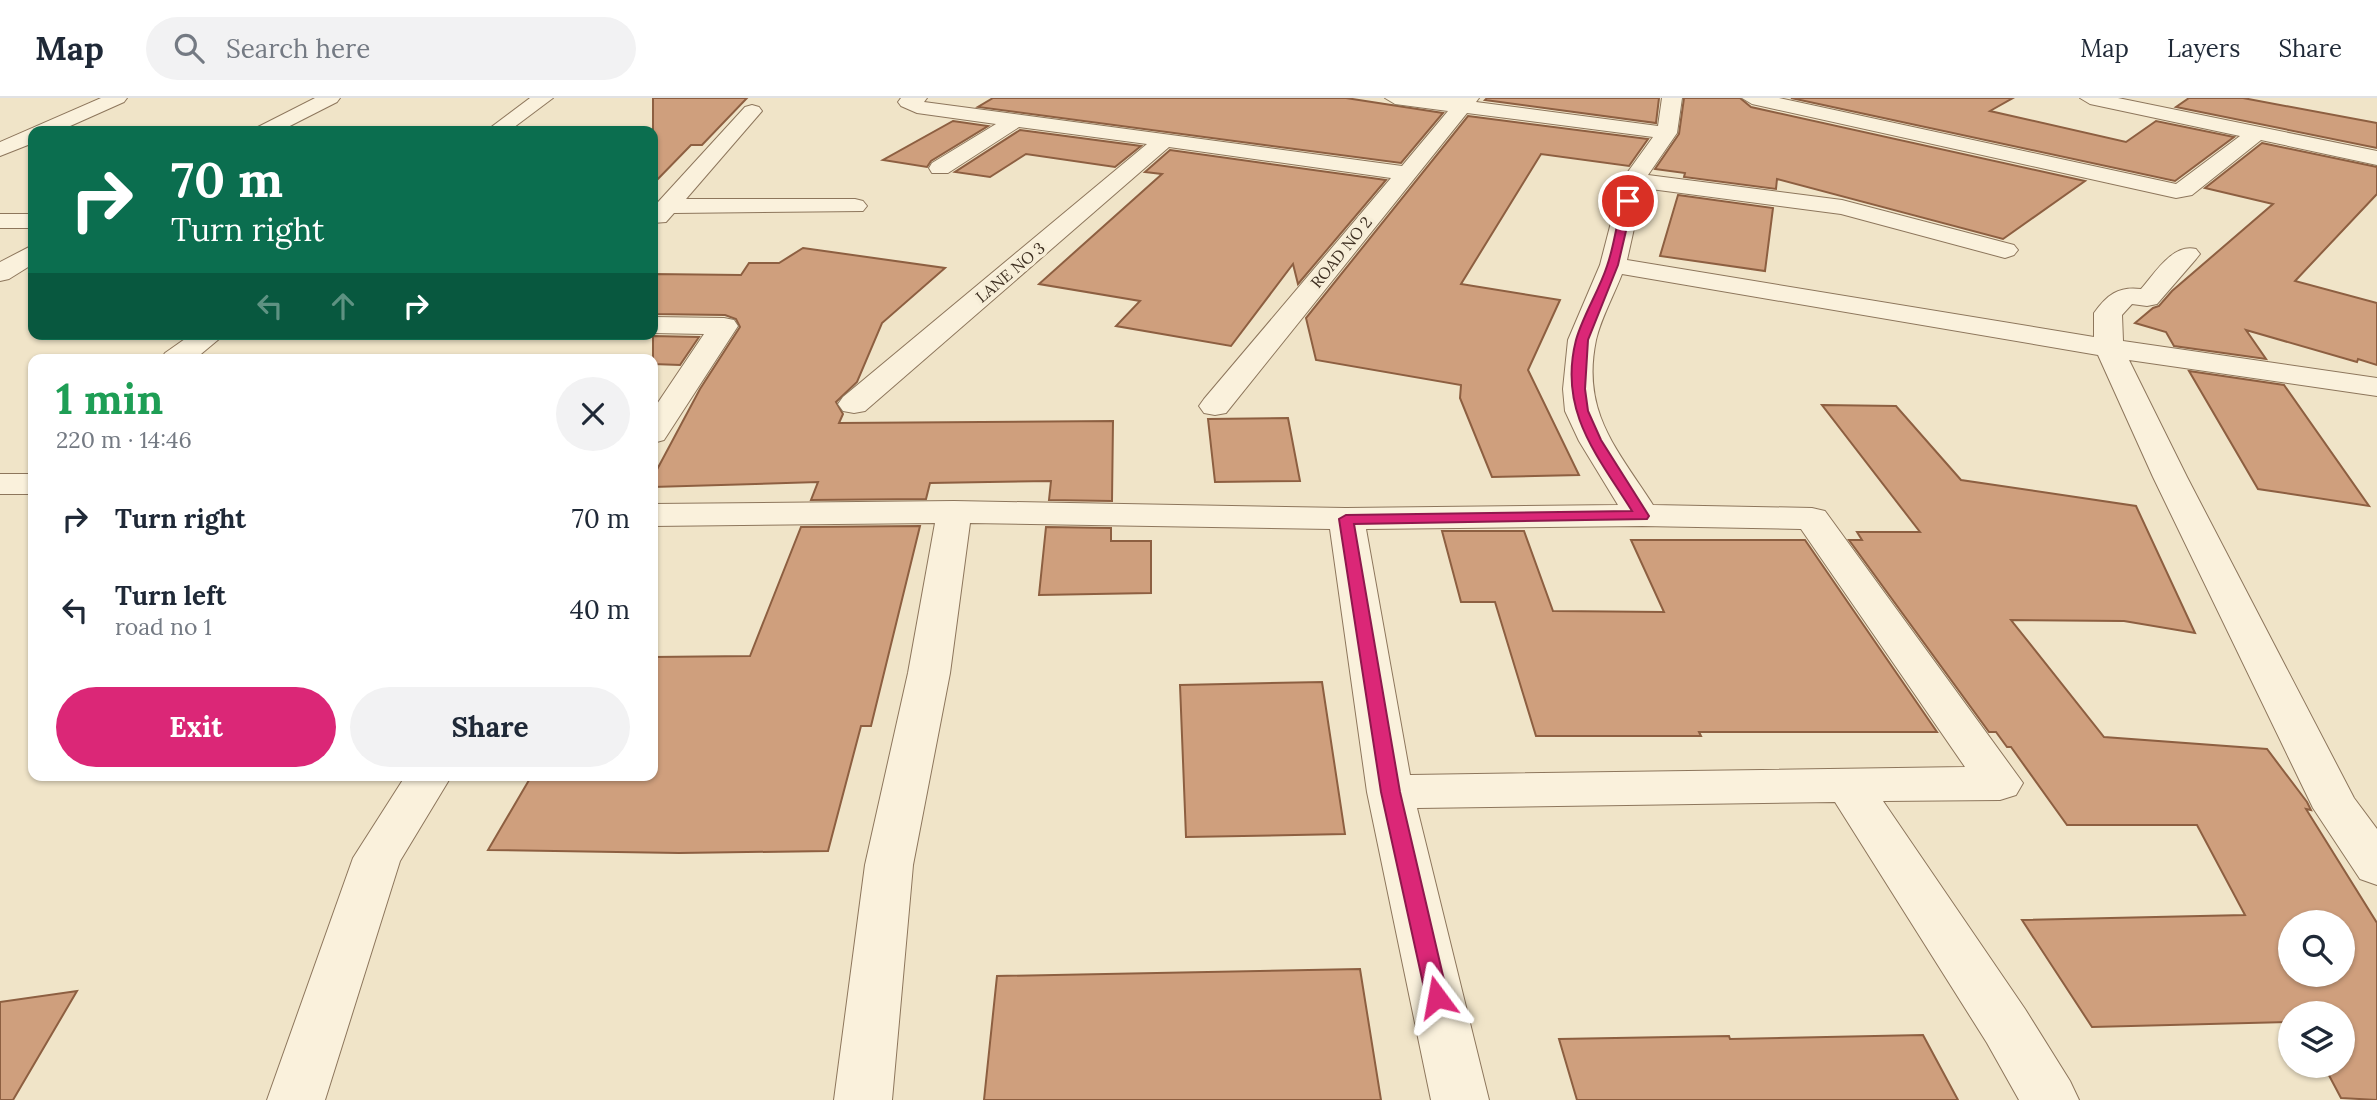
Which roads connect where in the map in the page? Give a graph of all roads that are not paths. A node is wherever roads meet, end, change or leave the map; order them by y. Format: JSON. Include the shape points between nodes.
{"nodes":[{"id":1,"x":117,"y":98,"type":"edge"},
{"id":2,"x":330,"y":98,"type":"edge"},
{"id":3,"x":543,"y":98,"type":"edge"},
{"id":4,"x":917,"y":98,"type":"edge"},
{"id":5,"x":1395,"y":98,"type":"edge"},
{"id":6,"x":1672,"y":98,"type":"edge"},
{"id":7,"x":1752,"y":98,"type":"edge"},
{"id":8,"x":2090,"y":98,"type":"edge"},
{"id":9,"x":1465,"y":102,"type":"edge"},
{"id":10,"x":752,"y":111,"type":"dead end"},
{"id":11,"x":1017,"y":119,"type":"junction"},
{"id":12,"x":54,"y":126,"type":"edge"},
{"id":13,"x":275,"y":126,"type":"edge"},
{"id":14,"x":503,"y":126,"type":"edge"},
{"id":15,"x":1667,"y":133,"type":"junction"},
{"id":16,"x":2257,"y":133,"type":"junction"},
{"id":17,"x":28,"y":138,"type":"edge"},
{"id":18,"x":1166,"y":139,"type":"junction"},
{"id":19,"x":0,"y":150,"type":"edge"},
{"id":20,"x":2377,"y":158,"type":"edge"},
{"id":21,"x":940,"y":168,"type":"dead end"},
{"id":22,"x":1407,"y":173,"type":"junction"},
{"id":23,"x":1633,"y":180,"type":"junction"},
{"id":24,"x":855,"y":206,"type":"dead end"},
{"id":25,"x":660,"y":214,"type":"edge"},
{"id":26,"x":0,"y":221,"type":"edge"},
{"id":27,"x":28,"y":221,"type":"edge"},
{"id":28,"x":2005,"y":250,"type":"dead end"},
{"id":29,"x":2187,"y":254,"type":"dead end"},
{"id":30,"x":28,"y":256,"type":"edge"},
{"id":31,"x":1613,"y":265,"type":"junction"},
{"id":32,"x":0,"y":273,"type":"edge"},
{"id":33,"x":658,"y":325,"type":"edge"},
{"id":34,"x":2108,"y":337,"type":"junction"},
{"id":35,"x":202,"y":340,"type":"edge"},
{"id":36,"x":182,"y":354,"type":"edge"},
{"id":37,"x":2377,"y":368,"type":"edge"},
{"id":38,"x":2377,"y":387,"type":"edge"},
{"id":39,"x":854,"y":404,"type":"dead end"},
{"id":40,"x":1214,"y":406,"type":"dead end"},
{"id":41,"x":658,"y":425,"type":"edge"},
{"id":42,"x":954,"y":512,"type":"junction"},
{"id":43,"x":658,"y":515,"type":"edge"},
{"id":44,"x":1642,"y":516,"type":"junction"},
{"id":45,"x":1346,"y":519,"type":"junction"},
{"id":46,"x":426,"y":781,"type":"edge"},
{"id":47,"x":1848,"y":786,"type":"junction"},
{"id":48,"x":1390,"y":792,"type":"junction"},
{"id":49,"x":2357,"y":813,"type":"edge"},
{"id":50,"x":2377,"y":866,"type":"edge"},
{"id":51,"x":296,"y":1100,"type":"edge"},
{"id":52,"x":863,"y":1100,"type":"edge"},
{"id":53,"x":1460,"y":1100,"type":"edge"},
{"id":54,"x":2050,"y":1100,"type":"edge"}],
"edges":[{"from":1,"to":12,"type":"street"},
{"from":2,"to":13,"type":"street"},
{"from":3,"to":14,"type":"street"},
{"from":4,"to":11,"type":"street","via":[[908,102],[917,107]]},
{"from":5,"to":9,"type":"street"},
{"from":6,"to":15,"type":"street"},
{"from":7,"to":16,"type":"street","via":[[2176,191],[2184,190]]},
{"from":8,"to":16,"type":"street"},
{"from":9,"to":15,"type":"street"},
{"from":9,"to":22,"type":"street","name":"ROAD NO 2"},
{"from":10,"to":25,"type":"street"},
{"from":11,"to":18,"type":"street"},
{"from":11,"to":21,"type":"street"},
{"from":15,"to":23,"type":"street"},
{"from":16,"to":20,"type":"street"},
{"from":17,"to":19,"type":"street"},
{"from":18,"to":22,"type":"street"},
{"from":18,"to":39,"type":"street","name":"LANE NO 3"},
{"from":22,"to":40,"type":"street","name":"ROAD NO 2"},
{"from":23,"to":28,"type":"street","via":[[1842,207]]},
{"from":23,"to":31,"type":"street"},
{"from":24,"to":25,"type":"street"},
{"from":26,"to":27,"type":"street"},
{"from":29,"to":34,"type":"street","via":[[2147,299],[2126,295],[2108,313]]},
{"from":30,"to":32,"type":"street"},
{"from":31,"to":34,"type":"street"},
{"from":31,"to":44,"type":"street","via":[[1582,340],[1581,411]]},
{"from":33,"to":41,"type":"street","via":[[724,326]]},
{"from":34,"to":37,"type":"street"},
{"from":34,"to":38,"type":"street"},
{"from":34,"to":49,"type":"street","via":[[2170,477]]},
{"from":35,"to":36,"type":"street"},
{"from":42,"to":43,"type":"street"},
{"from":42,"to":45,"type":"street"},
{"from":42,"to":52,"type":"street","via":[[929,673],[889,866]]},
{"from":44,"to":45,"type":"street"},
{"from":44,"to":47,"type":"street","via":[[1812,519],[2000,783]]},
{"from":45,"to":48,"type":"street"},
{"from":46,"to":51,"type":"street","via":[[376,858]]},
{"from":47,"to":48,"type":"street"},
{"from":47,"to":54,"type":"street"},
{"from":48,"to":53,"type":"street"},
{"from":49,"to":50,"type":"street"}]}
